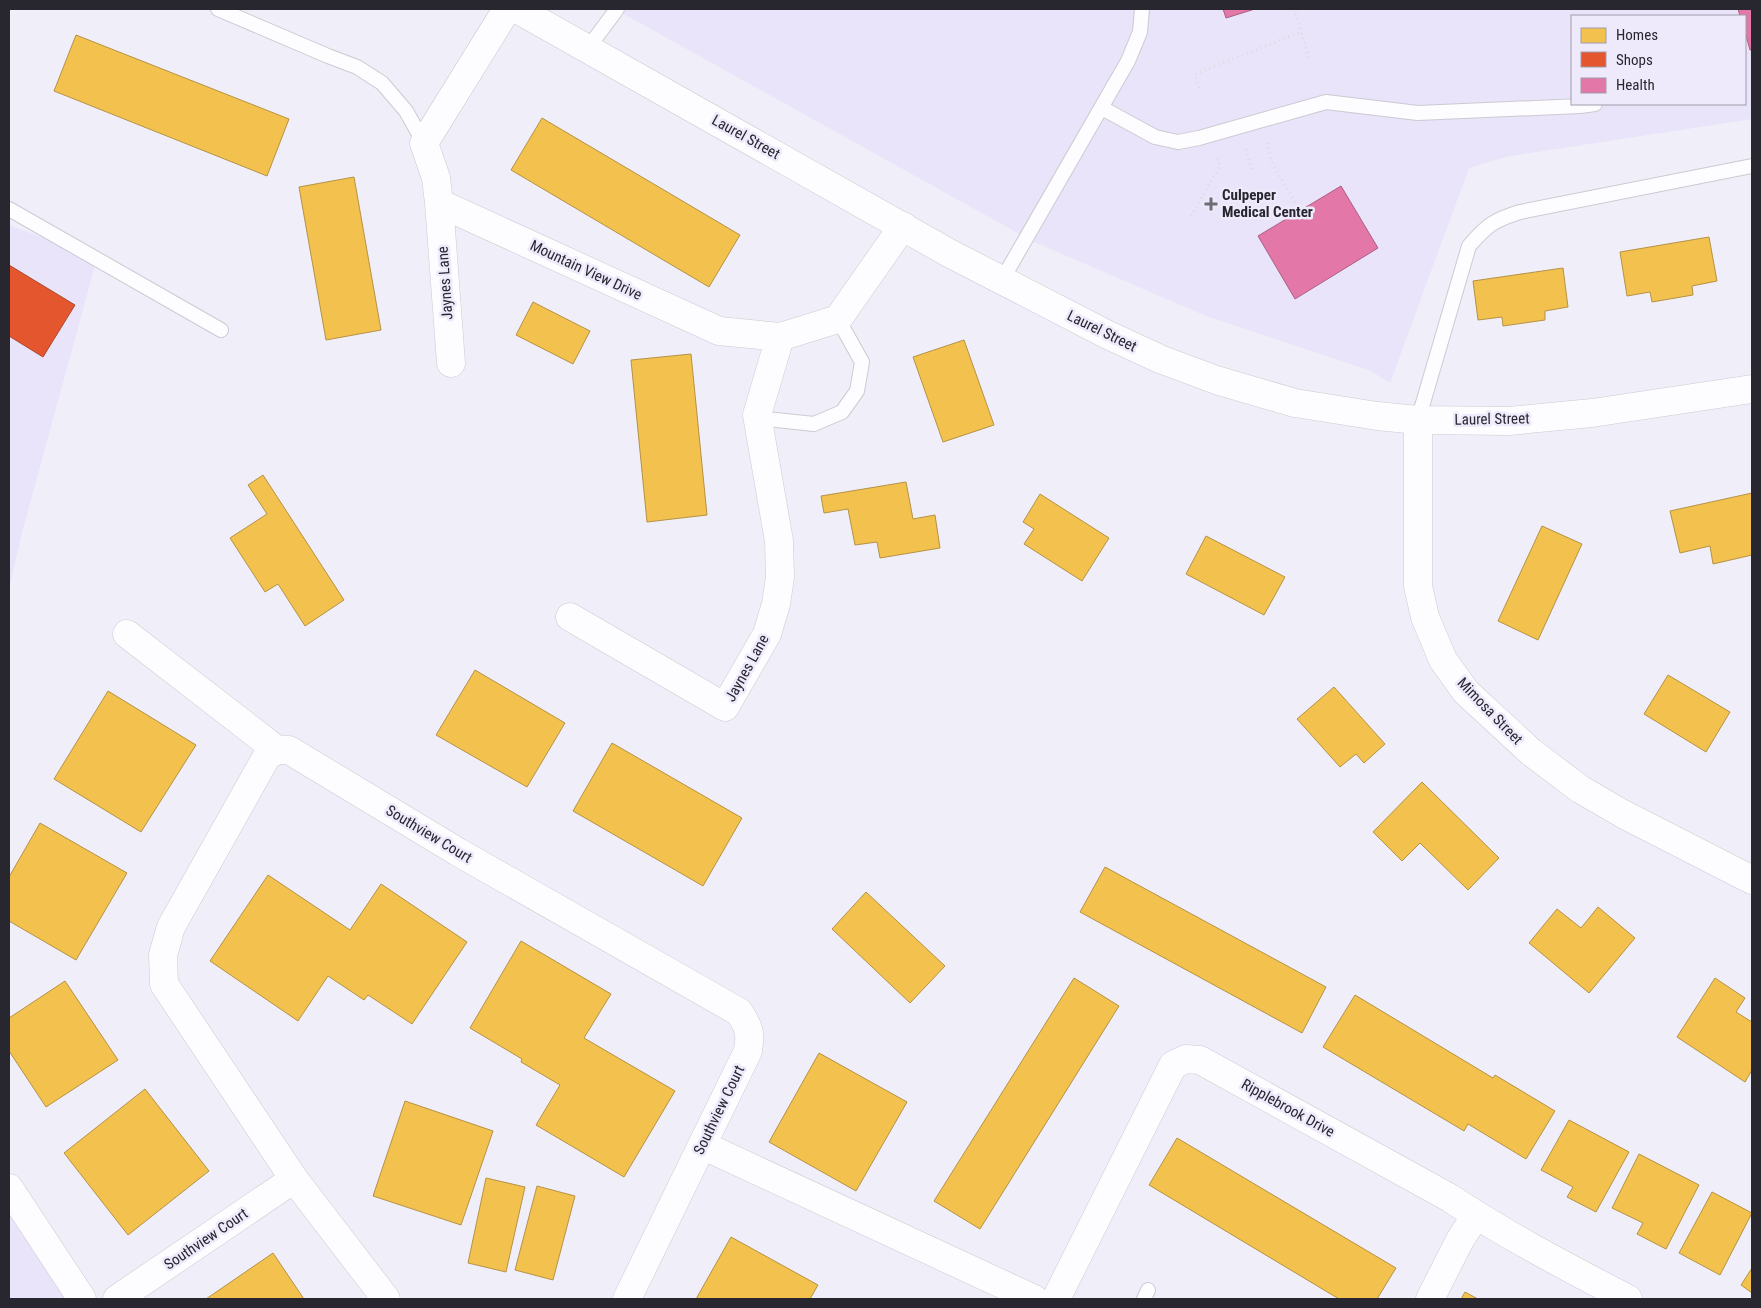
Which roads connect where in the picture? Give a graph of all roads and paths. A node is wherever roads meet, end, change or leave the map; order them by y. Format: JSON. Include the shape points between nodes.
{"nodes":[{"id":1,"x":218,"y":9,"type":"edge"},
{"id":2,"x":507,"y":9,"type":"edge"},
{"id":3,"x":517,"y":9,"type":"edge"},
{"id":4,"x":617,"y":9,"type":"edge"},
{"id":5,"x":1142,"y":9,"type":"edge"},
{"id":6,"x":1294,"y":9,"type":"edge"},
{"id":7,"x":1301,"y":32,"type":"junction"},
{"id":8,"x":588,"y":48,"type":"junction"},
{"id":9,"x":1309,"y":58,"type":"dead end"},
{"id":10,"x":1199,"y":88,"type":"dead end"},
{"id":11,"x":1588,"y":105,"type":"edge"},
{"id":12,"x":1102,"y":108,"type":"junction"},
{"id":13,"x":424,"y":143,"type":"junction"},
{"id":14,"x":1216,"y":153,"type":"dead end"},
{"id":15,"x":1273,"y":165,"type":"dead end"},
{"id":16,"x":1752,"y":166,"type":"edge"},
{"id":17,"x":439,"y":203,"type":"junction"},
{"id":18,"x":9,"y":209,"type":"edge"},
{"id":19,"x":1300,"y":210,"type":"dead end"},
{"id":20,"x":1191,"y":216,"type":"dead end"},
{"id":21,"x":903,"y":226,"type":"junction"},
{"id":22,"x":1002,"y":280,"type":"junction"},
{"id":23,"x":838,"y":320,"type":"junction"},
{"id":24,"x":221,"y":330,"type":"dead end"},
{"id":25,"x":780,"y":337,"type":"junction"},
{"id":26,"x":451,"y":363,"type":"dead end"},
{"id":27,"x":1752,"y":389,"type":"edge"},
{"id":28,"x":758,"y":418,"type":"junction"},
{"id":29,"x":1418,"y":420,"type":"junction"},
{"id":30,"x":570,"y":617,"type":"dead end"},
{"id":31,"x":127,"y":634,"type":"dead end"},
{"id":32,"x":277,"y":750,"type":"junction"},
{"id":33,"x":1752,"y":880,"type":"edge"},
{"id":34,"x":702,"y":1145,"type":"junction"},
{"id":35,"x":294,"y":1179,"type":"junction"},
{"id":36,"x":9,"y":1188,"type":"edge"},
{"id":37,"x":1476,"y":1215,"type":"junction"},
{"id":38,"x":82,"y":1299,"type":"edge"},
{"id":39,"x":117,"y":1299,"type":"edge"},
{"id":40,"x":386,"y":1299,"type":"edge"},
{"id":41,"x":627,"y":1299,"type":"edge"},
{"id":42,"x":1034,"y":1299,"type":"edge"},
{"id":43,"x":1056,"y":1299,"type":"edge"},
{"id":44,"x":1430,"y":1299,"type":"edge"},
{"id":45,"x":1628,"y":1299,"type":"edge"}],
"edges":[{"from":1,"to":13,"type":"lane","via":[[357,66],[394,97]]},
{"from":2,"to":13,"type":"street"},
{"from":3,"to":8,"type":"street","name":"Laurel Street"},
{"from":4,"to":8,"type":"lane"},
{"from":5,"to":12,"type":"lane","via":[[1140,32]]},
{"from":6,"to":7,"type":"path"},
{"from":7,"to":9,"type":"path"},
{"from":7,"to":10,"type":"path","via":[[1196,74]]},
{"from":8,"to":21,"type":"street","name":"Laurel Street"},
{"from":11,"to":12,"type":"lane","via":[[1418,113],[1326,102],[1178,142],[1155,137]]},
{"from":12,"to":22,"type":"lane"},
{"from":13,"to":17,"type":"street","via":[[436,178]]},
{"from":14,"to":20,"type":"path","via":[[1220,166]]},
{"from":15,"to":19,"type":"path"},
{"from":16,"to":29,"type":"lane","via":[[1520,212],[1498,219],[1483,229],[1469,246]]},
{"from":17,"to":25,"type":"street","name":"Mountain View Drive","via":[[719,331]]},
{"from":17,"to":26,"type":"street","name":"Jaynes Lane"},
{"from":18,"to":24,"type":"lane"},
{"from":21,"to":22,"type":"street","name":"Laurel Street"},
{"from":21,"to":23,"type":"street"},
{"from":22,"to":29,"type":"street","name":"Laurel Street","via":[[1108,335],[1216,380],[1295,402]]},
{"from":23,"to":25,"type":"street","name":"Mountain View Drive"},
{"from":23,"to":28,"type":"lane","via":[[862,362],[857,391],[842,412],[814,424]]},
{"from":25,"to":28,"type":"street","name":"Jaynes Lane"},
{"from":27,"to":29,"type":"street","name":"Laurel Street","via":[[1592,413],[1509,421]]},
{"from":28,"to":30,"type":"street","name":"Jaynes Lane","via":[[779,541],[780,577],[768,634],[726,707]]},
{"from":29,"to":33,"type":"street","name":"Mimosa Street","via":[[1418,586],[1425,617],[1444,660],[1466,692],[1530,752],[1580,789]]},
{"from":31,"to":32,"type":"street"},
{"from":32,"to":34,"type":"street","name":"Southview Court","via":[[289,750],[458,852],[739,1012],[748,1026],[748,1051]]},
{"from":32,"to":35,"type":"street","via":[[267,756],[171,927],[163,955],[164,984]]},
{"from":34,"to":41,"type":"street","name":"Southview Court"},
{"from":34,"to":42,"type":"street"},
{"from":35,"to":39,"type":"street","name":"Southview Court"},
{"from":35,"to":40,"type":"street"},
{"from":36,"to":38,"type":"street"},
{"from":37,"to":43,"type":"street","name":"Ripplebrook Drive","via":[[1200,1060],[1186,1059],[1173,1065]]},
{"from":37,"to":44,"type":"street"},
{"from":37,"to":45,"type":"street","name":"Ripplebrook Drive"}]}
